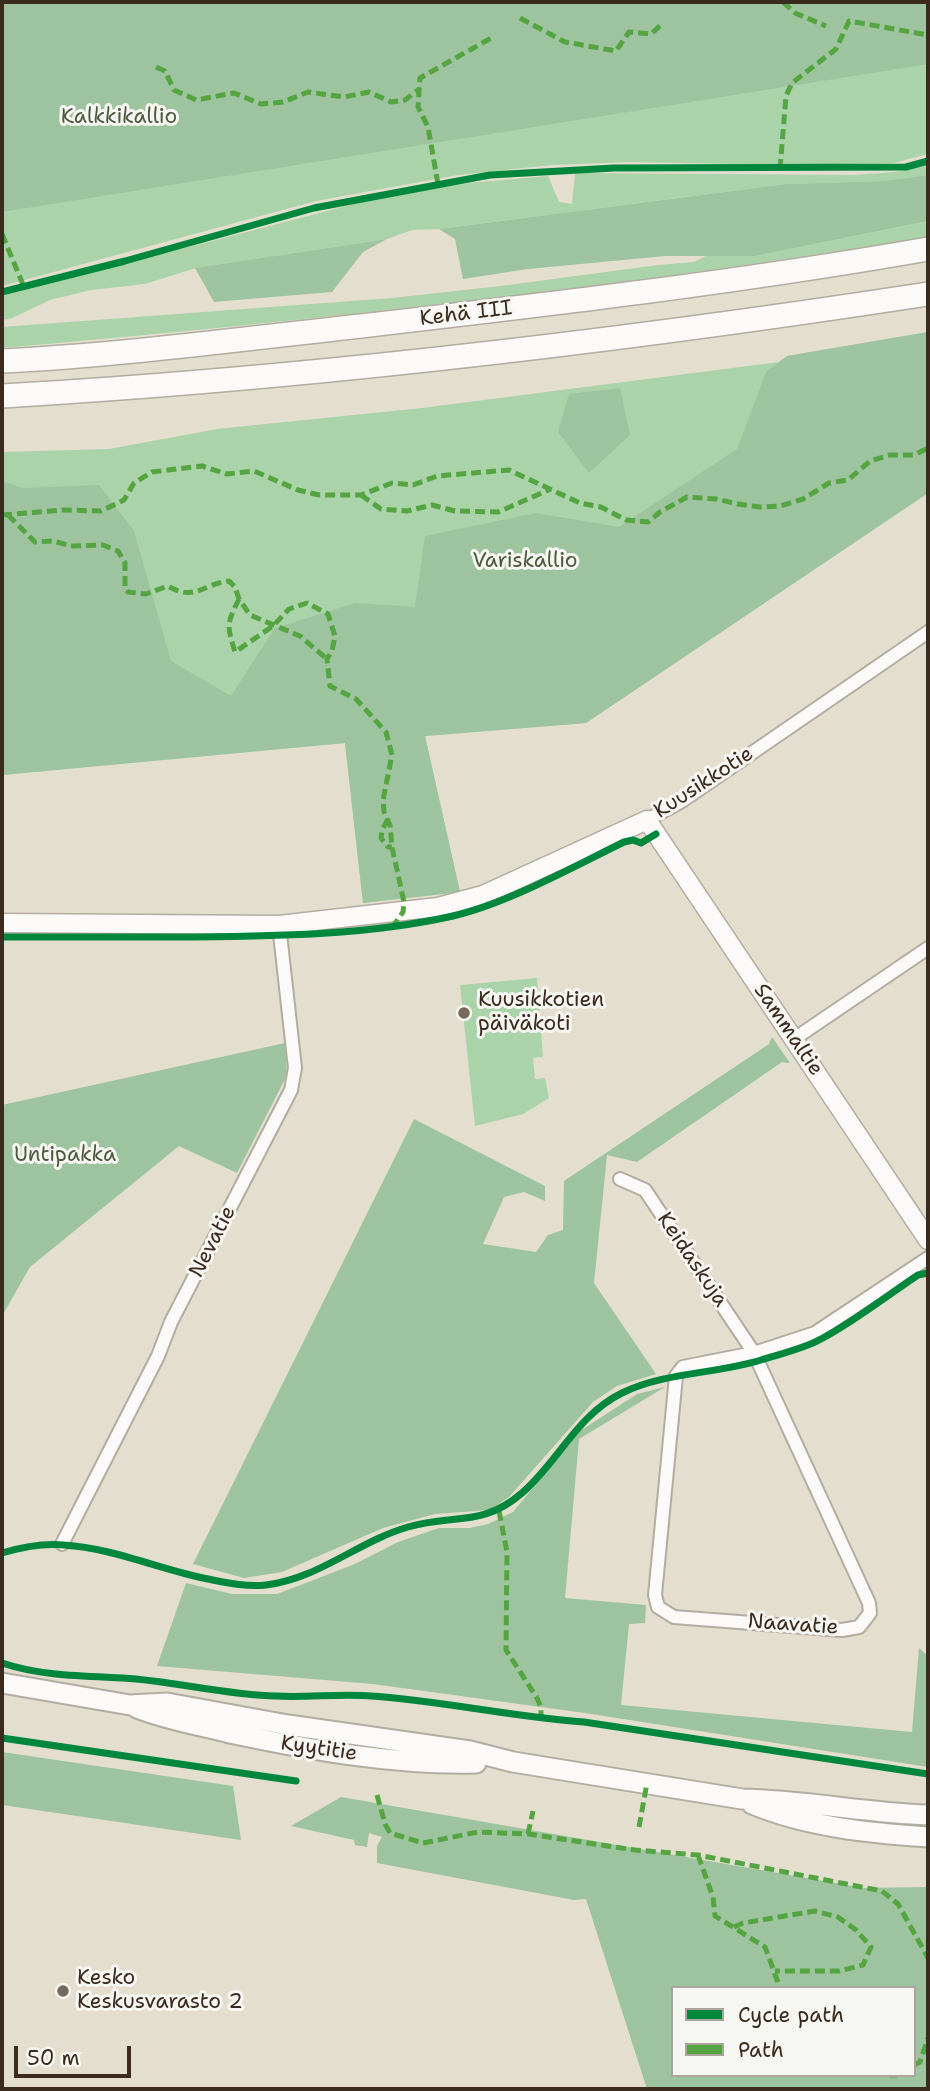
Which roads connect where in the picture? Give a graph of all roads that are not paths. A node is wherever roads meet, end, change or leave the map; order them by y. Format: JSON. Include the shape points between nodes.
{"nodes":[{"id":1,"x":928,"y":249,"type":"edge"},
{"id":2,"x":928,"y":294,"type":"edge"},
{"id":3,"x":2,"y":361,"type":"edge"},
{"id":4,"x":2,"y":396,"type":"edge"},
{"id":5,"x":928,"y":632,"type":"edge"},
{"id":6,"x":647,"y":820,"type":"junction"},
{"id":7,"x":2,"y":923,"type":"edge"},
{"id":8,"x":279,"y":925,"type":"junction"},
{"id":9,"x":928,"y":948,"type":"edge"},
{"id":10,"x":794,"y":1039,"type":"junction"},
{"id":11,"x":620,"y":1180,"type":"dead end"},
{"id":12,"x":928,"y":1240,"type":"edge"},
{"id":13,"x":928,"y":1258,"type":"edge"},
{"id":14,"x":754,"y":1353,"type":"junction"},
{"id":15,"x":62,"y":1544,"type":"dead end"},
{"id":16,"x":5,"y":1685,"type":"edge"},
{"id":17,"x":742,"y":1799,"type":"junction"},
{"id":18,"x":928,"y":1815,"type":"edge"},
{"id":19,"x":928,"y":1837,"type":"edge"}],
"edges":[{"from":1,"to":3,"type":"highway","name":"Kehä III","via":[[593,299],[164,348]]},
{"from":2,"to":4,"type":"highway","name":"Kehä III","via":[[462,357]]},
{"from":5,"to":6,"type":"street","name":"Kuusikkotie","via":[[682,801]]},
{"from":6,"to":8,"type":"street","name":"Kuusikkotie","via":[[459,903]]},
{"from":6,"to":10,"type":"street","name":"Sammaltie"},
{"from":7,"to":8,"type":"street","name":"Kuusikkotie"},
{"from":8,"to":15,"type":"street","name":"Nevatie","via":[[295,1068],[291,1090]]},
{"from":9,"to":10,"type":"street"},
{"from":10,"to":12,"type":"street","name":"Sammaltie"},
{"from":11,"to":14,"type":"street","name":"Keidaskuja","via":[[645,1190]]},
{"from":13,"to":14,"type":"street","via":[[816,1333]]},
{"from":14,"to":14,"type":"street","name":"Naavatie","via":[[683,1367],[676,1376],[655,1595],[658,1607],[674,1617],[842,1630],[859,1627],[870,1613],[869,1603]]},
{"from":16,"to":17,"type":"main road","name":"Kyytitie","via":[[130,1705],[167,1703]]},
{"from":17,"to":18,"type":"main road","name":"Kyytitie"},
{"from":17,"to":19,"type":"main road","name":"Kyytitie","via":[[774,1813],[830,1825]]}]}
